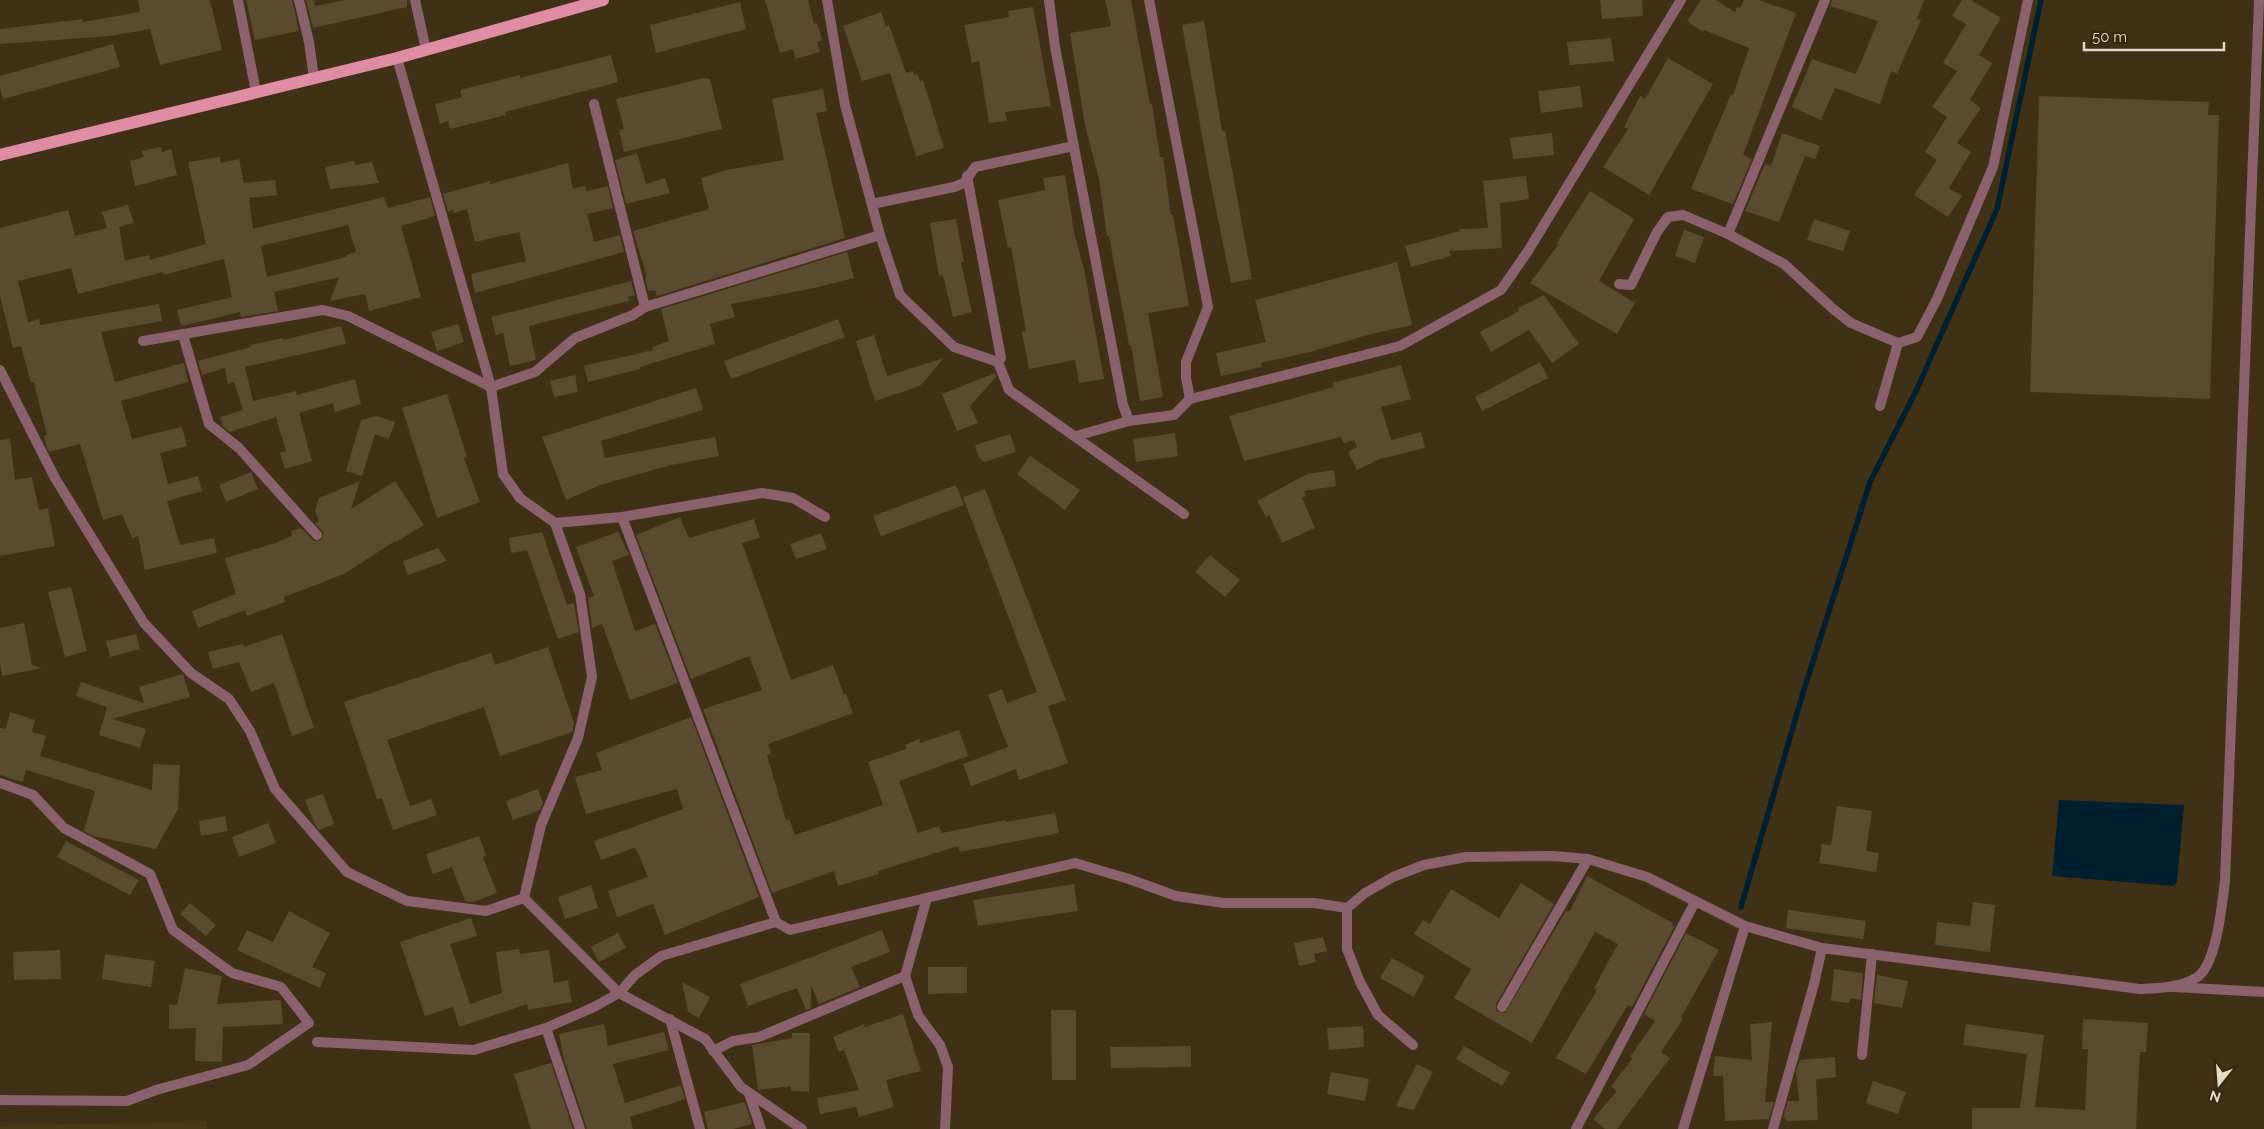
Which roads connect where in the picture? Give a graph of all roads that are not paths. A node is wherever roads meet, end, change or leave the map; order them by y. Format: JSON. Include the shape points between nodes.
{"nodes":[{"id":1,"x":238,"y":0,"type":"edge"},
{"id":2,"x":299,"y":0,"type":"edge"},
{"id":3,"x":415,"y":0,"type":"edge"},
{"id":4,"x":603,"y":0,"type":"edge"},
{"id":5,"x":827,"y":0,"type":"edge"},
{"id":6,"x":1049,"y":0,"type":"edge"},
{"id":7,"x":1149,"y":0,"type":"edge"},
{"id":8,"x":1681,"y":0,"type":"edge"},
{"id":9,"x":1825,"y":0,"type":"edge"},
{"id":10,"x":2028,"y":0,"type":"edge"},
{"id":11,"x":2259,"y":0,"type":"edge"},
{"id":12,"x":426,"y":50,"type":"junction"},
{"id":13,"x":397,"y":58,"type":"junction"},
{"id":14,"x":314,"y":78,"type":"junction"},
{"id":15,"x":256,"y":92,"type":"junction"},
{"id":16,"x":594,"y":104,"type":"dead end"},
{"id":17,"x":1074,"y":146,"type":"junction"},
{"id":18,"x":0,"y":155,"type":"edge"},
{"id":19,"x":967,"y":176,"type":"junction"},
{"id":20,"x":872,"y":204,"type":"junction"},
{"id":21,"x":1728,"y":234,"type":"junction"},
{"id":22,"x":880,"y":235,"type":"junction"},
{"id":23,"x":1619,"y":284,"type":"dead end"},
{"id":24,"x":645,"y":307,"type":"junction"},
{"id":25,"x":183,"y":335,"type":"junction"},
{"id":26,"x":143,"y":341,"type":"dead end"},
{"id":27,"x":1898,"y":343,"type":"junction"},
{"id":28,"x":998,"y":362,"type":"junction"},
{"id":29,"x":0,"y":370,"type":"edge"},
{"id":30,"x":492,"y":387,"type":"junction"},
{"id":31,"x":1190,"y":399,"type":"junction"},
{"id":32,"x":1880,"y":406,"type":"dead end"},
{"id":33,"x":1129,"y":421,"type":"junction"},
{"id":34,"x":1076,"y":436,"type":"junction"},
{"id":35,"x":1184,"y":514,"type":"dead end"},
{"id":36,"x":622,"y":517,"type":"junction"},
{"id":37,"x":825,"y":517,"type":"dead end"},
{"id":38,"x":555,"y":523,"type":"junction"},
{"id":39,"x":317,"y":535,"type":"dead end"},
{"id":40,"x":0,"y":783,"type":"edge"},
{"id":41,"x":1588,"y":859,"type":"junction"},
{"id":42,"x":524,"y":898,"type":"junction"},
{"id":43,"x":927,"y":898,"type":"junction"},
{"id":44,"x":1695,"y":902,"type":"junction"},
{"id":45,"x":1347,"y":908,"type":"junction"},
{"id":46,"x":776,"y":922,"type":"junction"},
{"id":47,"x":1745,"y":926,"type":"junction"},
{"id":48,"x":1822,"y":948,"type":"junction"},
{"id":49,"x":1872,"y":954,"type":"junction"},
{"id":50,"x":905,"y":976,"type":"junction"},
{"id":51,"x":2173,"y":987,"type":"junction"},
{"id":52,"x":2264,"y":992,"type":"edge"},
{"id":53,"x":619,"y":993,"type":"junction"},
{"id":54,"x":1502,"y":1007,"type":"dead end"},
{"id":55,"x":670,"y":1019,"type":"junction"},
{"id":56,"x":546,"y":1028,"type":"junction"},
{"id":57,"x":318,"y":1042,"type":"dead end"},
{"id":58,"x":1413,"y":1045,"type":"dead end"},
{"id":59,"x":714,"y":1051,"type":"junction"},
{"id":60,"x":1862,"y":1055,"type":"dead end"},
{"id":61,"x":749,"y":1093,"type":"junction"},
{"id":62,"x":0,"y":1100,"type":"edge"},
{"id":63,"x":580,"y":1129,"type":"edge"},
{"id":64,"x":700,"y":1129,"type":"edge"},
{"id":65,"x":761,"y":1129,"type":"edge"},
{"id":66,"x":802,"y":1129,"type":"edge"},
{"id":67,"x":945,"y":1129,"type":"edge"},
{"id":68,"x":1576,"y":1129,"type":"edge"},
{"id":69,"x":1683,"y":1129,"type":"edge"},
{"id":70,"x":1772,"y":1129,"type":"edge"}],
"edges":[{"from":1,"to":15,"type":"street"},
{"from":2,"to":14,"type":"street"},
{"from":3,"to":12,"type":"street"},
{"from":4,"to":12,"type":"main road"},
{"from":5,"to":20,"type":"street","via":[[845,105]]},
{"from":6,"to":17,"type":"street"},
{"from":7,"to":31,"type":"street","via":[[1208,307],[1186,362]]},
{"from":8,"to":31,"type":"street","via":[[1501,290],[1400,346]]},
{"from":9,"to":21,"type":"street"},
{"from":10,"to":27,"type":"street","via":[[1993,168],[1937,300],[1917,338]]},
{"from":11,"to":51,"type":"street","via":[[2225,881],[2211,956],[2198,977]]},
{"from":12,"to":13,"type":"main road"},
{"from":13,"to":14,"type":"main road"},
{"from":13,"to":30,"type":"street"},
{"from":14,"to":15,"type":"main road"},
{"from":15,"to":18,"type":"main road"},
{"from":16,"to":24,"type":"street"},
{"from":17,"to":19,"type":"street","via":[[975,167]]},
{"from":17,"to":33,"type":"street","via":[[1123,405]]},
{"from":19,"to":20,"type":"street","via":[[964,183],[954,187]]},
{"from":19,"to":28,"type":"street","via":[[1001,358]]},
{"from":20,"to":22,"type":"street"},
{"from":21,"to":23,"type":"street","via":[[1683,215],[1668,218],[1657,232],[1631,285]]},
{"from":21,"to":27,"type":"street","via":[[1784,264],[1851,323]]},
{"from":22,"to":24,"type":"street"},
{"from":22,"to":28,"type":"street","via":[[900,295],[954,347]]},
{"from":24,"to":30,"type":"street","via":[[575,338],[535,372]]},
{"from":25,"to":26,"type":"street"},
{"from":25,"to":30,"type":"street","via":[[323,310],[348,316]]},
{"from":25,"to":39,"type":"street","via":[[209,424],[239,448]]},
{"from":27,"to":32,"type":"street"},
{"from":28,"to":34,"type":"street","via":[[1009,390]]},
{"from":29,"to":42,"type":"street","via":[[55,478],[144,623],[191,673],[229,699],[250,731],[275,789],[347,872],[407,901],[486,911]]},
{"from":30,"to":38,"type":"street","via":[[503,474],[520,498]]},
{"from":31,"to":33,"type":"street","via":[[1174,415]]},
{"from":33,"to":34,"type":"street"},
{"from":34,"to":35,"type":"street"},
{"from":36,"to":37,"type":"street","via":[[762,493],[792,498]]},
{"from":36,"to":38,"type":"street"},
{"from":36,"to":46,"type":"street"},
{"from":38,"to":42,"type":"street","via":[[580,594],[592,677],[578,738],[540,825]]},
{"from":40,"to":62,"type":"street","via":[[33,795],[64,828],[150,874],[173,930],[232,973],[281,987],[309,1024],[248,1065],[127,1101]]},
{"from":41,"to":44,"type":"street","via":[[1647,877]]},
{"from":41,"to":45,"type":"street","via":[[1466,857],[1424,865],[1393,877]]},
{"from":41,"to":54,"type":"street"},
{"from":42,"to":53,"type":"street"},
{"from":43,"to":45,"type":"street","via":[[1075,864],[1176,896],[1224,903],[1314,902]]},
{"from":43,"to":46,"type":"street","via":[[790,930]]},
{"from":43,"to":50,"type":"street"},
{"from":44,"to":47,"type":"street"},
{"from":44,"to":68,"type":"street"},
{"from":45,"to":58,"type":"street","via":[[1346,949],[1360,982],[1378,1016]]},
{"from":46,"to":53,"type":"street","via":[[661,956]]},
{"from":47,"to":48,"type":"street"},
{"from":47,"to":69,"type":"street"},
{"from":48,"to":49,"type":"street"},
{"from":48,"to":70,"type":"street"},
{"from":49,"to":51,"type":"street","via":[[2140,990]]},
{"from":49,"to":60,"type":"street"},
{"from":50,"to":59,"type":"street","via":[[760,1038],[733,1042]]},
{"from":50,"to":67,"type":"street","via":[[918,1015],[940,1045],[948,1067]]},
{"from":51,"to":52,"type":"street"},
{"from":53,"to":55,"type":"street"},
{"from":53,"to":56,"type":"street"},
{"from":55,"to":59,"type":"street","via":[[705,1039]]},
{"from":55,"to":64,"type":"street"},
{"from":56,"to":57,"type":"street","via":[[474,1050]]},
{"from":56,"to":63,"type":"street"},
{"from":59,"to":61,"type":"street"},
{"from":61,"to":65,"type":"street"},
{"from":61,"to":66,"type":"street"}]}
